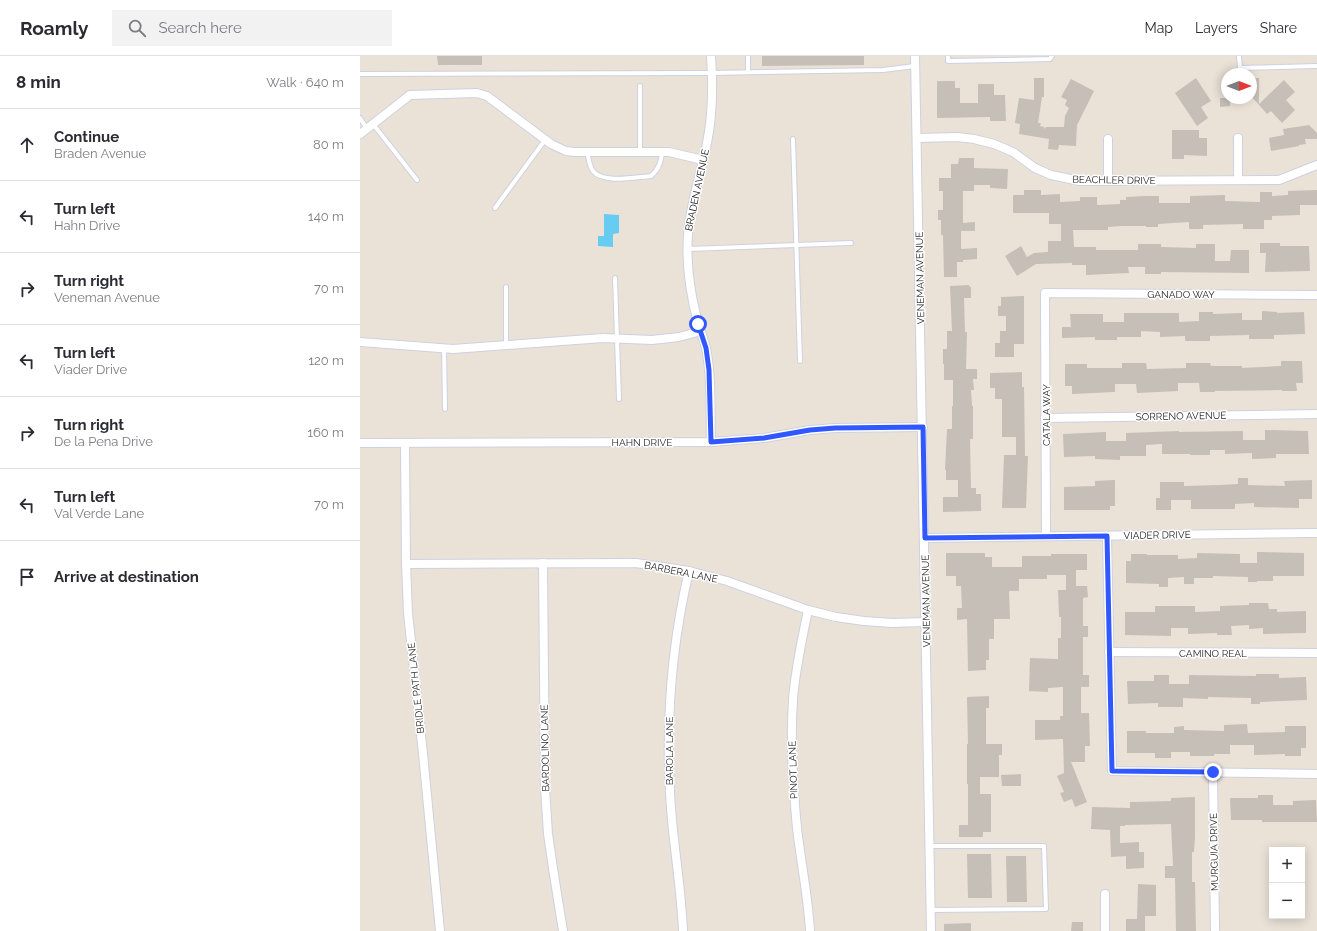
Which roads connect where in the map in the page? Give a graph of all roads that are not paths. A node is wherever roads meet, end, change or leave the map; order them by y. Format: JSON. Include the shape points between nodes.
{"nodes":[{"id":1,"x":711,"y":56,"type":"edge"},
{"id":2,"x":748,"y":56,"type":"edge"},
{"id":3,"x":915,"y":56,"type":"edge"},
{"id":4,"x":948,"y":56,"type":"edge"},
{"id":5,"x":1052,"y":56,"type":"edge"},
{"id":6,"x":1240,"y":56,"type":"edge"},
{"id":7,"x":916,"y":66,"type":"junction"},
{"id":8,"x":1317,"y":66,"type":"edge"},
{"id":9,"x":748,"y":72,"type":"junction"},
{"id":10,"x":712,"y":73,"type":"junction"},
{"id":11,"x":360,"y":74,"type":"edge"},
{"id":12,"x":640,"y":86,"type":"dead end"},
{"id":13,"x":360,"y":118,"type":"edge"},
{"id":14,"x":367,"y":129,"type":"edge"},
{"id":15,"x":917,"y":138,"type":"junction"},
{"id":16,"x":1238,"y":138,"type":"dead end"},
{"id":17,"x":793,"y":139,"type":"dead end"},
{"id":18,"x":1108,"y":139,"type":"dead end"},
{"id":19,"x":545,"y":140,"type":"junction"},
{"id":20,"x":587,"y":152,"type":"junction"},
{"id":21,"x":640,"y":152,"type":"junction"},
{"id":22,"x":662,"y":152,"type":"junction"},
{"id":23,"x":703,"y":160,"type":"junction"},
{"id":24,"x":1317,"y":165,"type":"edge"},
{"id":25,"x":418,"y":180,"type":"dead end"},
{"id":26,"x":1238,"y":180,"type":"junction"},
{"id":27,"x":1108,"y":181,"type":"junction"},
{"id":28,"x":495,"y":208,"type":"dead end"},
{"id":29,"x":851,"y":243,"type":"dead end"},
{"id":30,"x":796,"y":245,"type":"junction"},
{"id":31,"x":688,"y":249,"type":"junction"},
{"id":32,"x":615,"y":278,"type":"dead end"},
{"id":33,"x":506,"y":287,"type":"dead end"},
{"id":34,"x":1045,"y":293,"type":"joint"},
{"id":35,"x":1317,"y":296,"type":"edge"},
{"id":36,"x":700,"y":331,"type":"junction"},
{"id":37,"x":618,"y":338,"type":"junction"},
{"id":38,"x":360,"y":342,"type":"edge"},
{"id":39,"x":506,"y":345,"type":"junction"},
{"id":40,"x":444,"y":348,"type":"junction"},
{"id":41,"x":800,"y":361,"type":"dead end"},
{"id":42,"x":619,"y":399,"type":"dead end"},
{"id":43,"x":445,"y":409,"type":"dead end"},
{"id":44,"x":1317,"y":414,"type":"edge"},
{"id":45,"x":1046,"y":418,"type":"junction"},
{"id":46,"x":923,"y":427,"type":"junction"},
{"id":47,"x":711,"y":442,"type":"junction"},
{"id":48,"x":360,"y":443,"type":"edge"},
{"id":49,"x":405,"y":444,"type":"junction"},
{"id":50,"x":1317,"y":533,"type":"edge"},
{"id":51,"x":1046,"y":536,"type":"junction"},
{"id":52,"x":1107,"y":536,"type":"junction"},
{"id":53,"x":925,"y":538,"type":"junction"},
{"id":54,"x":543,"y":563,"type":"junction"},
{"id":55,"x":406,"y":564,"type":"junction"},
{"id":56,"x":688,"y":571,"type":"junction"},
{"id":57,"x":808,"y":610,"type":"junction"},
{"id":58,"x":926,"y":622,"type":"junction"},
{"id":59,"x":1109,"y":652,"type":"junction"},
{"id":60,"x":1317,"y":653,"type":"edge"},
{"id":61,"x":1213,"y":772,"type":"junction"},
{"id":62,"x":1317,"y":774,"type":"edge"},
{"id":63,"x":930,"y":846,"type":"junction"},
{"id":64,"x":1105,"y":894,"type":"dead end"},
{"id":65,"x":931,"y":910,"type":"junction"},
{"id":66,"x":440,"y":931,"type":"edge"},
{"id":67,"x":563,"y":931,"type":"edge"},
{"id":68,"x":683,"y":931,"type":"edge"},
{"id":69,"x":810,"y":931,"type":"edge"},
{"id":70,"x":931,"y":931,"type":"edge"},
{"id":71,"x":1105,"y":931,"type":"edge"},
{"id":72,"x":1215,"y":931,"type":"edge"}],
"edges":[{"from":1,"to":10,"type":"street","name":"BRADEN AVENUE"},
{"from":2,"to":9,"type":"lane"},
{"from":3,"to":7,"type":"street","name":"VENEMAN AVENUE"},
{"from":4,"to":5,"type":"lane","via":[[948,61],[1050,59]]},
{"from":6,"to":8,"type":"lane","via":[[1240,68]]},
{"from":7,"to":9,"type":"lane","via":[[883,70]]},
{"from":7,"to":15,"type":"street","name":"VENEMAN AVENUE"},
{"from":9,"to":10,"type":"lane"},
{"from":10,"to":11,"type":"lane"},
{"from":10,"to":23,"type":"street","name":"BRADEN AVENUE","via":[[710,120]]},
{"from":12,"to":21,"type":"lane"},
{"from":13,"to":14,"type":"lane"},
{"from":14,"to":19,"type":"street","via":[[410,95],[477,93],[487,96]]},
{"from":14,"to":25,"type":"lane"},
{"from":15,"to":27,"type":"street","name":"BEACHLER DRIVE","via":[[974,139],[1013,152],[1035,168],[1051,175],[1080,181]]},
{"from":15,"to":46,"type":"street","name":"VENEMAN AVENUE"},
{"from":16,"to":26,"type":"street"},
{"from":17,"to":30,"type":"lane"},
{"from":18,"to":27,"type":"street"},
{"from":19,"to":20,"type":"street","via":[[566,151]]},
{"from":19,"to":28,"type":"lane"},
{"from":20,"to":21,"type":"street"},
{"from":20,"to":22,"type":"lane","via":[[592,169],[598,176],[608,179],[651,176],[657,172]]},
{"from":21,"to":22,"type":"street"},
{"from":22,"to":23,"type":"street"},
{"from":23,"to":31,"type":"street","name":"BRADEN AVENUE","via":[[693,200]]},
{"from":24,"to":26,"type":"street","name":"BEACHLER DRIVE","via":[[1279,180]]},
{"from":26,"to":27,"type":"street","name":"BEACHLER DRIVE"},
{"from":29,"to":30,"type":"lane"},
{"from":30,"to":31,"type":"lane"},
{"from":30,"to":41,"type":"lane"},
{"from":31,"to":36,"type":"street","name":"BRADEN AVENUE","via":[[688,275]]},
{"from":32,"to":37,"type":"lane"},
{"from":33,"to":39,"type":"lane"},
{"from":34,"to":35,"type":"street","name":"GANADO WAY"},
{"from":34,"to":45,"type":"street","name":"CATALA WAY"},
{"from":36,"to":37,"type":"street","via":[[679,337],[652,340]]},
{"from":36,"to":47,"type":"street","name":"BRADEN AVENUE","via":[[706,348],[709,370]]},
{"from":37,"to":39,"type":"street"},
{"from":37,"to":42,"type":"lane"},
{"from":38,"to":40,"type":"street"},
{"from":39,"to":40,"type":"street"},
{"from":40,"to":43,"type":"lane"},
{"from":44,"to":45,"type":"street","name":"SORRENO AVENUE"},
{"from":45,"to":51,"type":"street","name":"CATALA WAY"},
{"from":46,"to":47,"type":"street","name":"HAHN DRIVE","via":[[822,429],[764,438]]},
{"from":46,"to":53,"type":"street","name":"VENEMAN AVENUE"},
{"from":47,"to":49,"type":"street","name":"HAHN DRIVE"},
{"from":48,"to":49,"type":"street","name":"HAHN DRIVE"},
{"from":49,"to":55,"type":"street","name":"BRIDLE PATH LANE"},
{"from":50,"to":52,"type":"street","name":"VIADER DRIVE"},
{"from":51,"to":52,"type":"street","name":"VIADER DRIVE"},
{"from":51,"to":53,"type":"street","name":"VIADER DRIVE"},
{"from":52,"to":59,"type":"street"},
{"from":53,"to":58,"type":"street","name":"VENEMAN AVENUE"},
{"from":54,"to":55,"type":"street","name":"BARBERA LANE"},
{"from":54,"to":56,"type":"street","name":"BARBERA LANE","via":[[636,563]]},
{"from":54,"to":67,"type":"street","name":"BARDOLINO LANE","via":[[545,788],[552,861]]},
{"from":55,"to":66,"type":"street","name":"BRIDLE PATH LANE","via":[[408,613]]},
{"from":56,"to":57,"type":"street","name":"BARBERA LANE","via":[[727,581]]},
{"from":56,"to":68,"type":"street","name":"BAROLA LANE","via":[[672,664],[668,746]]},
{"from":57,"to":58,"type":"street","name":"BARBERA LANE","via":[[864,621]]},
{"from":57,"to":69,"type":"street","name":"PINOT LANE","via":[[793,699],[792,745],[797,830]]},
{"from":58,"to":63,"type":"street","name":"VENEMAN AVENUE"},
{"from":59,"to":60,"type":"street","name":"CAMINO REAL"},
{"from":59,"to":61,"type":"street","via":[[1112,771]]},
{"from":61,"to":62,"type":"street"},
{"from":61,"to":72,"type":"street","name":"MURGUIA DRIVE"},
{"from":63,"to":65,"type":"street","name":"VENEMAN AVENUE"},
{"from":63,"to":65,"type":"lane","via":[[1044,846],[1046,909]]},
{"from":64,"to":71,"type":"street"},
{"from":65,"to":70,"type":"street","name":"VENEMAN AVENUE"}]}
